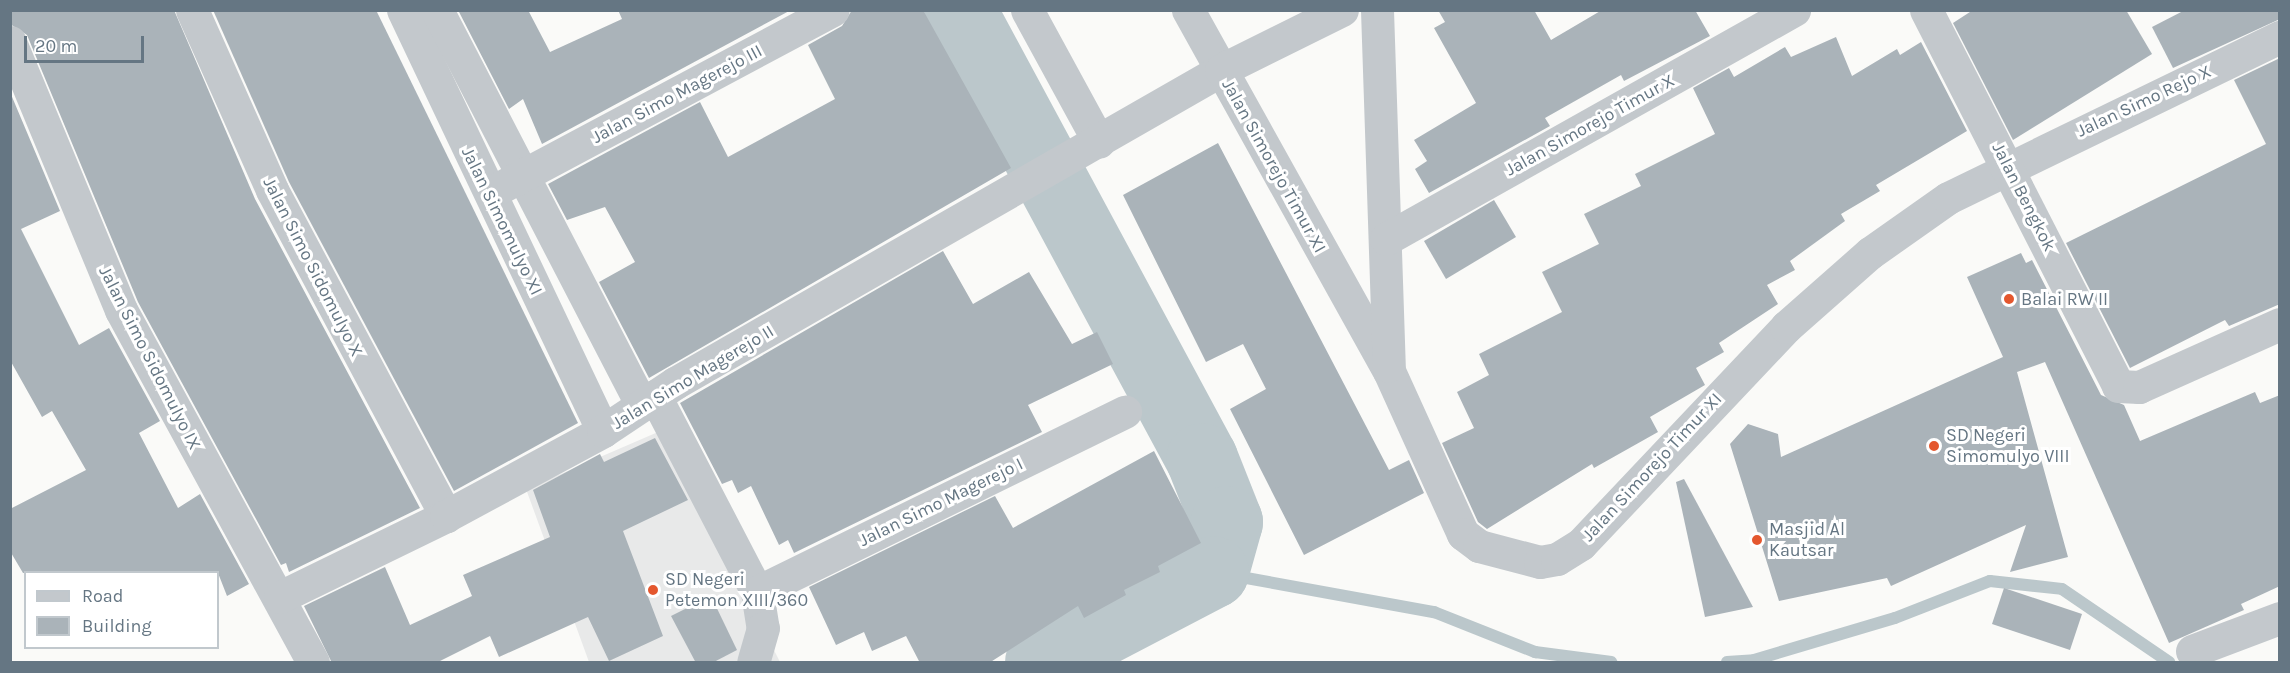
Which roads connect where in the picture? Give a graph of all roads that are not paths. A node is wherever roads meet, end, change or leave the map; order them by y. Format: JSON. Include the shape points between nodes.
{"nodes":[{"id":1,"x":192,"y":10,"type":"edge"},
{"id":2,"x":403,"y":10,"type":"edge"},
{"id":3,"x":437,"y":10,"type":"edge"},
{"id":4,"x":833,"y":10,"type":"edge"},
{"id":5,"x":1026,"y":10,"type":"edge"},
{"id":6,"x":1188,"y":10,"type":"edge"},
{"id":7,"x":1342,"y":10,"type":"edge"},
{"id":8,"x":1377,"y":10,"type":"edge"},
{"id":9,"x":1794,"y":10,"type":"edge"},
{"id":10,"x":1926,"y":10,"type":"edge"},
{"id":11,"x":1287,"y":22,"type":"edge"},
{"id":12,"x":2280,"y":37,"type":"edge"},
{"id":13,"x":10,"y":42,"type":"edge"},
{"id":14,"x":1221,"y":70,"type":"junction"},
{"id":15,"x":469,"y":75,"type":"junction"},
{"id":16,"x":440,"y":90,"type":"junction"},
{"id":17,"x":1099,"y":142,"type":"junction"},
{"id":18,"x":2007,"y":165,"type":"junction"},
{"id":19,"x":520,"y":177,"type":"junction"},
{"id":20,"x":489,"y":194,"type":"junction"},
{"id":21,"x":1386,"y":239,"type":"junction"},
{"id":22,"x":2280,"y":324,"type":"edge"},
{"id":23,"x":1389,"y":371,"type":"junction"},
{"id":24,"x":648,"y":400,"type":"junction"},
{"id":25,"x":1125,"y":412,"type":"dead end"},
{"id":26,"x":603,"y":431,"type":"junction"},
{"id":27,"x":446,"y":516,"type":"junction"},
{"id":28,"x":757,"y":592,"type":"junction"},
{"id":29,"x":279,"y":597,"type":"junction"},
{"id":30,"x":2280,"y":618,"type":"edge"},
{"id":31,"x":2192,"y":651,"type":"dead end"},
{"id":32,"x":756,"y":655,"type":"edge"},
{"id":33,"x":313,"y":663,"type":"edge"}],
"edges":[{"from":1,"to":27,"type":"street","name":"Jalan Simo Sidomulyo X","via":[[292,230]]},
{"from":2,"to":16,"type":"street","name":"Jalan Simomulyo XI"},
{"from":3,"to":15,"type":"street","name":"Jalan Simomulyo XI"},
{"from":4,"to":19,"type":"street","name":"Jalan Simo Magerejo III"},
{"from":5,"to":17,"type":"street"},
{"from":6,"to":14,"type":"street","name":"Jalan Simorejo Timur XI"},
{"from":7,"to":11,"type":"street","name":"Jalan Simo Magerejo II"},
{"from":8,"to":21,"type":"street"},
{"from":9,"to":21,"type":"street","name":"Jalan Simorejo Timur X"},
{"from":10,"to":18,"type":"street","name":"Jalan Bengkok"},
{"from":11,"to":14,"type":"street","name":"Jalan Simo Magerejo II"},
{"from":12,"to":18,"type":"street","name":"Jalan Simo Rejo X"},
{"from":13,"to":29,"type":"street","name":"Jalan Simo Sidomulyo IX","via":[[121,310]]},
{"from":14,"to":17,"type":"street","name":"Jalan Simo Magerejo II"},
{"from":14,"to":23,"type":"street","name":"Jalan Simorejo Timur XI"},
{"from":15,"to":16,"type":"street"},
{"from":15,"to":19,"type":"street","name":"Jalan Simomulyo XI"},
{"from":16,"to":20,"type":"street","name":"Jalan Simomulyo XI"},
{"from":17,"to":24,"type":"street","name":"Jalan Simo Magerejo II"},
{"from":18,"to":22,"type":"street","name":"Jalan Bengkok","via":[[2118,386],[2139,387]]},
{"from":18,"to":23,"type":"street","name":"Jalan Simorejo Timur XI","via":[[1948,198],[1870,253],[1794,319],[1581,544],[1557,559],[1516,560],[1479,546],[1463,534]]},
{"from":19,"to":20,"type":"street","name":"Jalan Simo Magerejo III"},
{"from":19,"to":24,"type":"street","name":"Jalan Simomulyo XI"},
{"from":20,"to":26,"type":"street","name":"Jalan Simomulyo XI"},
{"from":21,"to":23,"type":"street"},
{"from":24,"to":26,"type":"street","name":"Jalan Simo Magerejo II"},
{"from":24,"to":28,"type":"street","name":"Jalan Simomulyo XI"},
{"from":25,"to":28,"type":"street","name":"Jalan Simo Magerejo I"},
{"from":26,"to":27,"type":"street","name":"Jalan Simo Magerejo II"},
{"from":27,"to":29,"type":"street","name":"Jalan Simo Magerejo II"},
{"from":28,"to":32,"type":"street","name":"Jalan Simomulyo XI","via":[[763,628]]},
{"from":29,"to":33,"type":"street","name":"Jalan Simo Sidomulyo IX"},
{"from":30,"to":31,"type":"street"}]}
